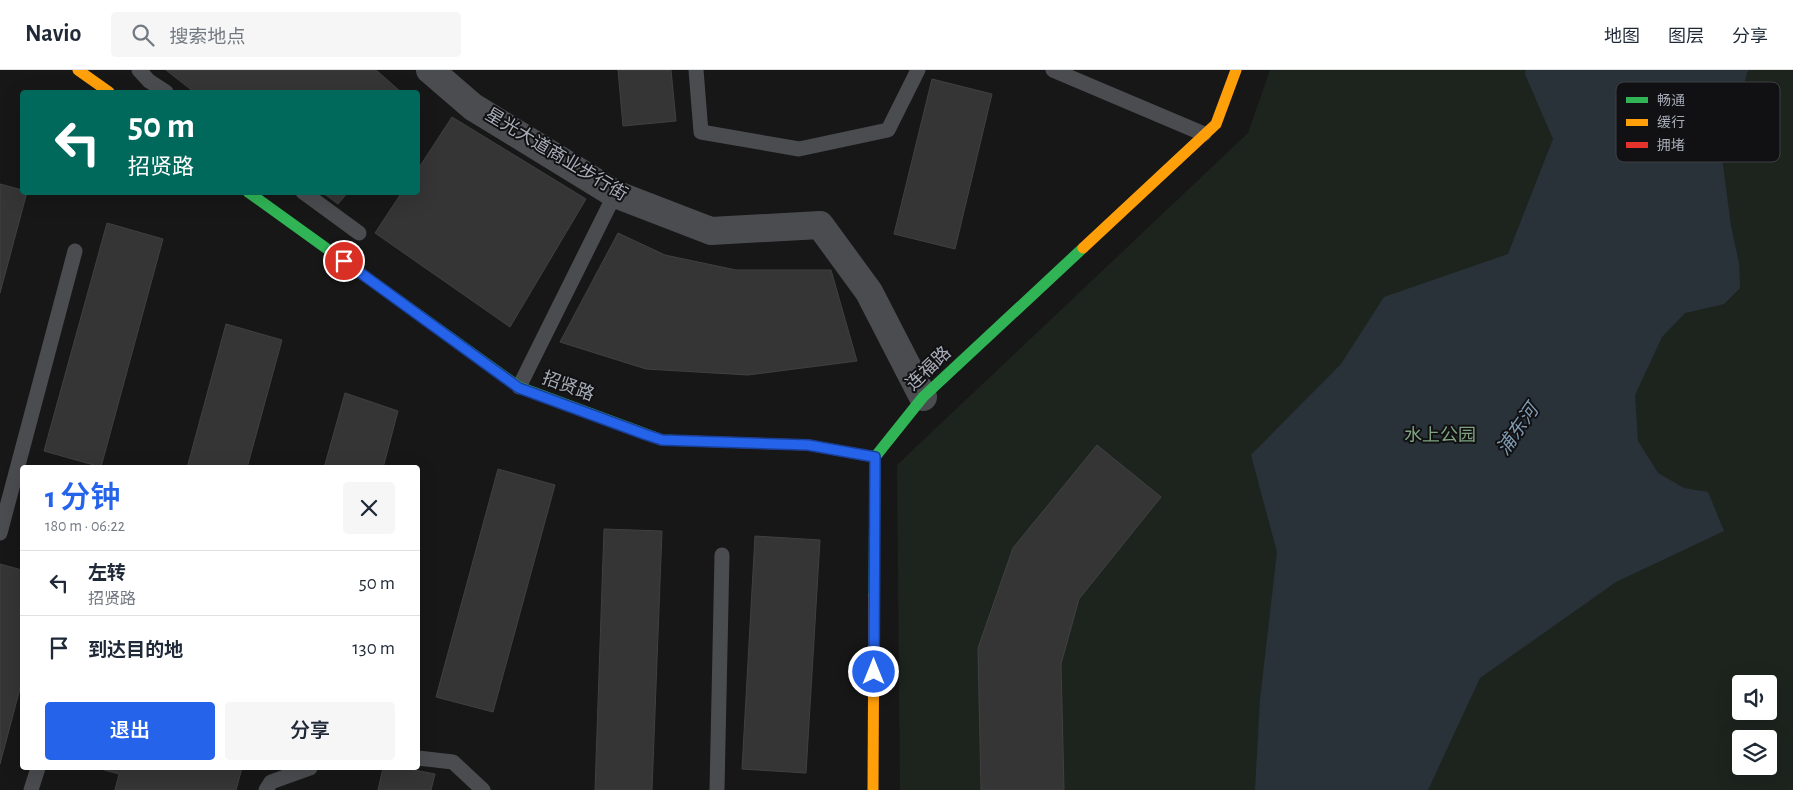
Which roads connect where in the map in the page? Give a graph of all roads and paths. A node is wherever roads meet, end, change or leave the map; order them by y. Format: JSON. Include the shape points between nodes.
{"nodes":[{"id":1,"x":78,"y":70,"type":"edge"},
{"id":2,"x":139,"y":70,"type":"edge"},
{"id":3,"x":430,"y":70,"type":"edge"},
{"id":4,"x":696,"y":70,"type":"edge"},
{"id":5,"x":918,"y":70,"type":"edge"},
{"id":6,"x":1053,"y":70,"type":"edge"},
{"id":7,"x":1236,"y":70,"type":"edge"},
{"id":8,"x":106,"y":90,"type":"edge"},
{"id":9,"x":163,"y":90,"type":"edge"},
{"id":10,"x":1204,"y":134,"type":"junction"},
{"id":11,"x":615,"y":194,"type":"junction"},
{"id":12,"x":252,"y":195,"type":"edge"},
{"id":13,"x":307,"y":195,"type":"edge"},
{"id":14,"x":359,"y":233,"type":"dead end"},
{"id":15,"x":75,"y":251,"type":"dead end"},
{"id":16,"x":519,"y":388,"type":"junction"},
{"id":17,"x":923,"y":397,"type":"junction"},
{"id":18,"x":875,"y":457,"type":"junction"},
{"id":19,"x":25,"y":465,"type":"edge"},
{"id":20,"x":20,"y":485,"type":"edge"},
{"id":21,"x":16,"y":502,"type":"edge"},
{"id":22,"x":0,"y":533,"type":"edge"},
{"id":23,"x":722,"y":555,"type":"dead end"},
{"id":24,"x":420,"y":758,"type":"edge"},
{"id":25,"x":37,"y":770,"type":"edge"},
{"id":26,"x":296,"y":770,"type":"edge"},
{"id":27,"x":275,"y":773,"type":"edge"},
{"id":28,"x":30,"y":790,"type":"edge"},
{"id":29,"x":266,"y":790,"type":"edge"},
{"id":30,"x":482,"y":790,"type":"edge"},
{"id":31,"x":717,"y":790,"type":"edge"},
{"id":32,"x":873,"y":790,"type":"edge"}],
"edges":[{"from":1,"to":8,"type":"street"},
{"from":2,"to":9,"type":"lane"},
{"from":3,"to":11,"type":"street","name":"星光大道商业步行街","via":[[473,107]]},
{"from":4,"to":5,"type":"lane","via":[[701,132],[799,148],[888,130]]},
{"from":6,"to":10,"type":"lane"},
{"from":7,"to":10,"type":"street","name":"连福路","via":[[1216,124]]},
{"from":10,"to":17,"type":"street","name":"连福路"},
{"from":11,"to":16,"type":"lane"},
{"from":11,"to":17,"type":"street","name":"星光大道商业步行街","via":[[711,230],[820,225],[870,292]]},
{"from":12,"to":16,"type":"street","name":"招贤路"},
{"from":13,"to":14,"type":"lane"},
{"from":15,"to":19,"type":"lane"},
{"from":16,"to":18,"type":"street","name":"招贤路","via":[[662,440],[808,445]]},
{"from":17,"to":18,"type":"street","name":"连福路"},
{"from":18,"to":32,"type":"street"},
{"from":20,"to":21,"type":"lane"},
{"from":21,"to":22,"type":"lane"},
{"from":23,"to":31,"type":"lane"},
{"from":24,"to":30,"type":"lane","via":[[453,762]]},
{"from":25,"to":28,"type":"lane"},
{"from":26,"to":27,"type":"lane"},
{"from":27,"to":29,"type":"lane"}]}
